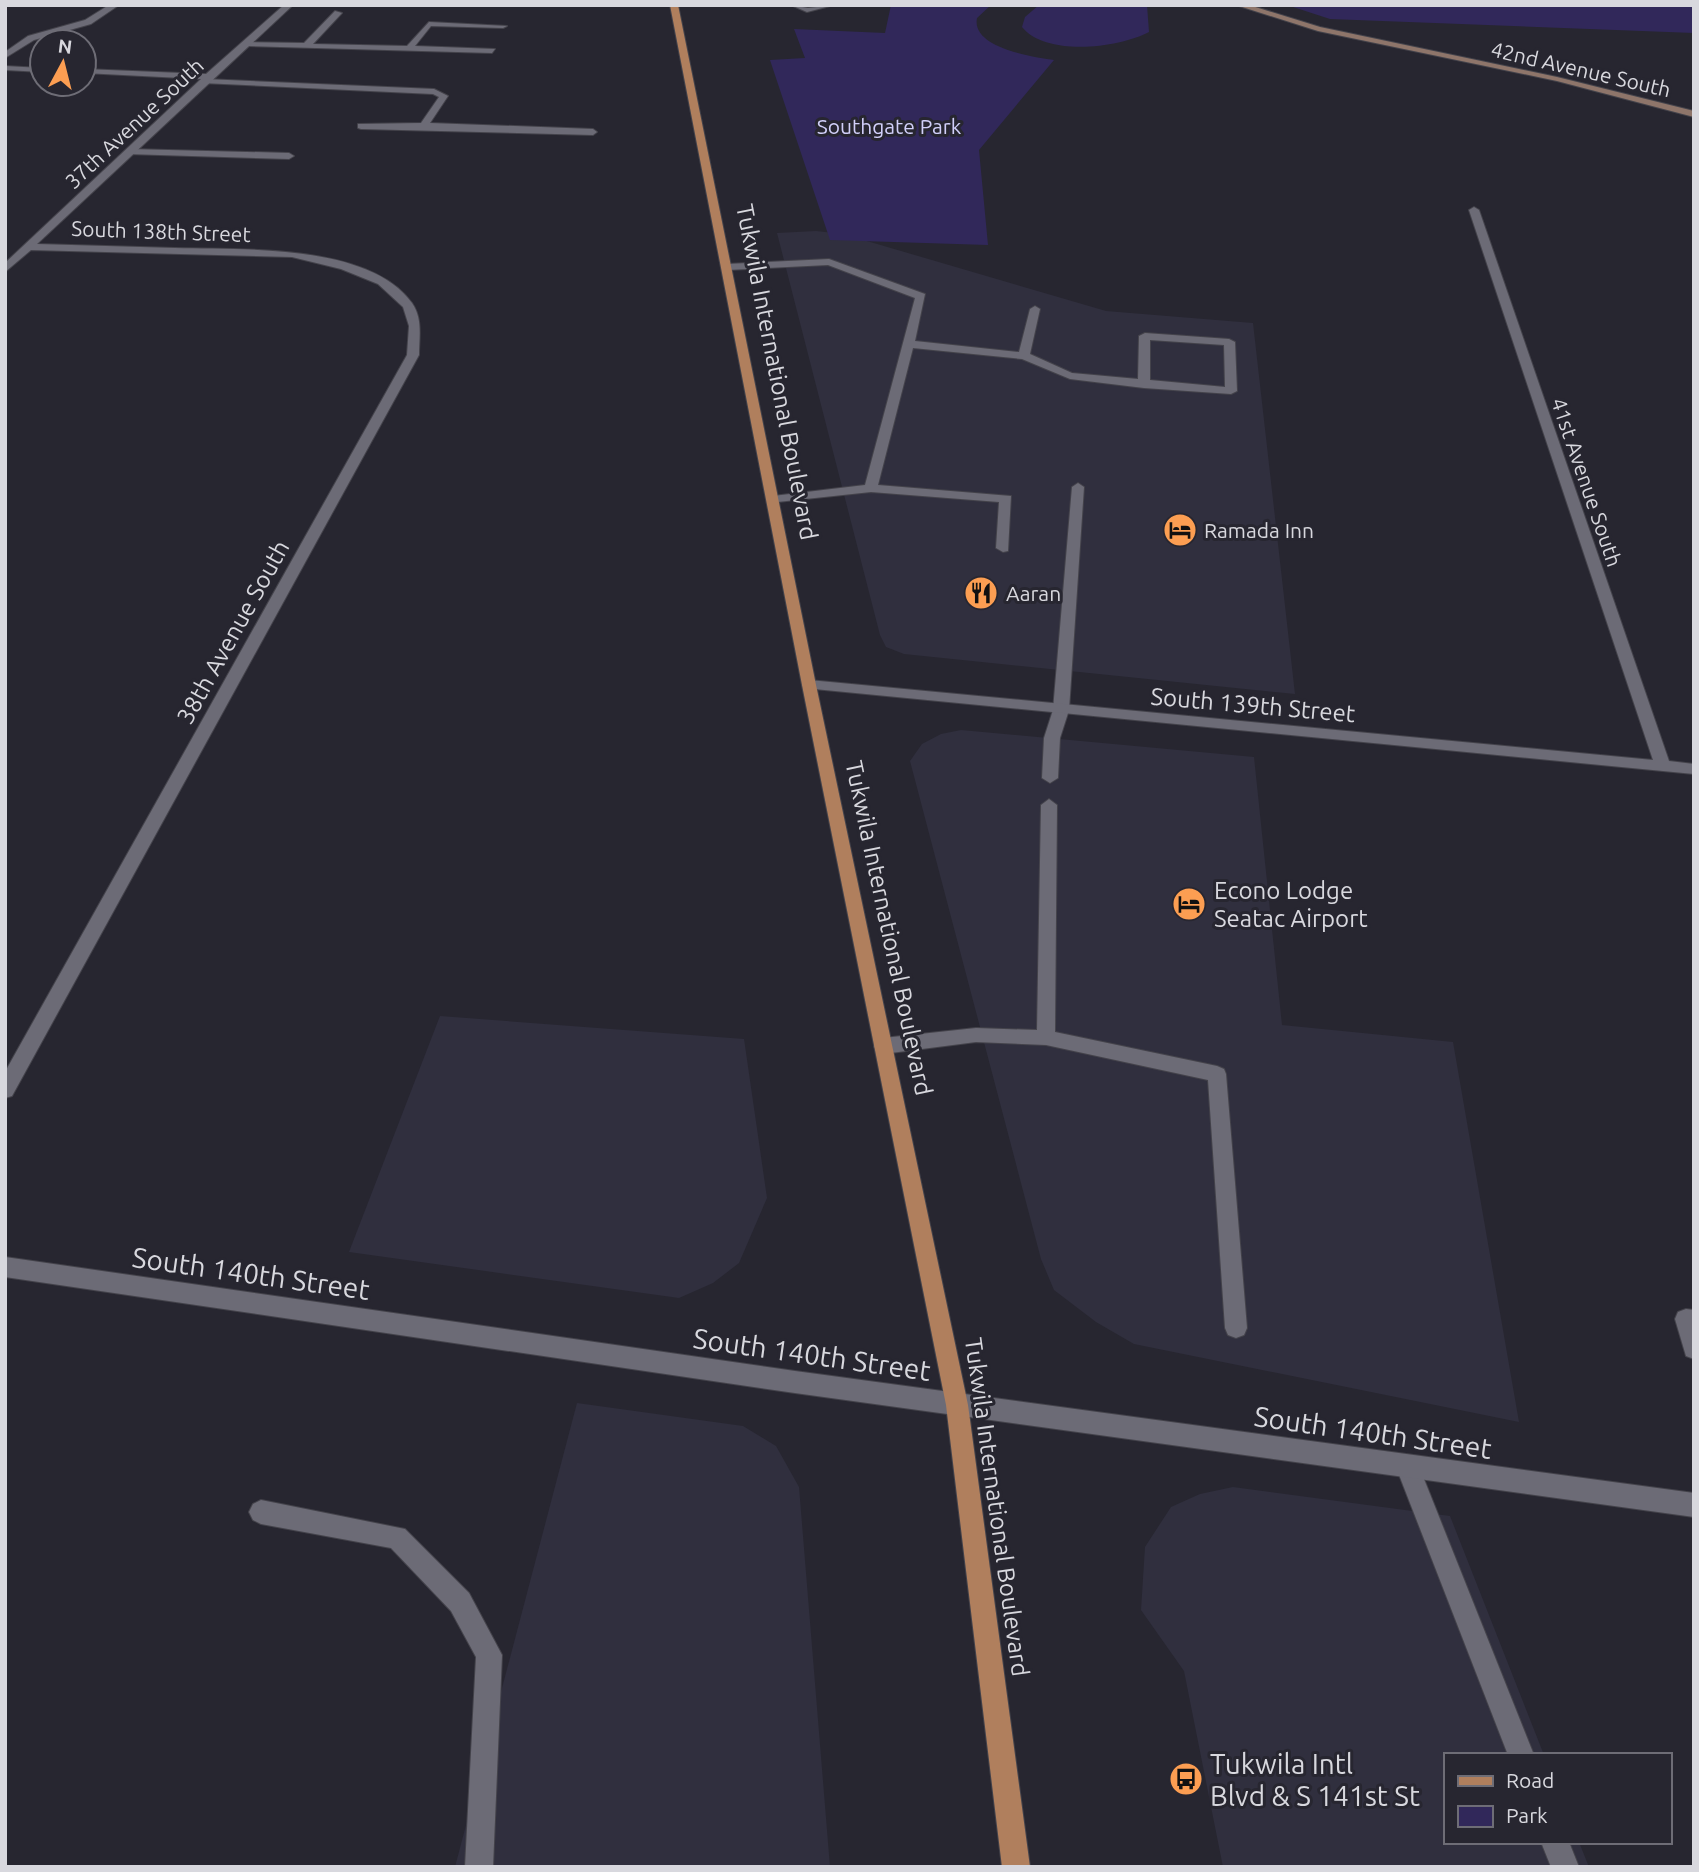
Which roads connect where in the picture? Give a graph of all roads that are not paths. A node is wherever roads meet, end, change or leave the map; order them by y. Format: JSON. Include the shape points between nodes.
{"nodes":[{"id":1,"x":115,"y":5,"type":"edge"},
{"id":2,"x":289,"y":5,"type":"edge"},
{"id":3,"x":674,"y":5,"type":"edge"},
{"id":4,"x":795,"y":5,"type":"edge"},
{"id":5,"x":830,"y":5,"type":"edge"},
{"id":6,"x":1240,"y":5,"type":"edge"},
{"id":7,"x":338,"y":13,"type":"dead end"},
{"id":8,"x":503,"y":26,"type":"dead end"},
{"id":9,"x":246,"y":44,"type":"junction"},
{"id":10,"x":306,"y":46,"type":"junction"},
{"id":11,"x":409,"y":49,"type":"junction"},
{"id":12,"x":492,"y":51,"type":"dead end"},
{"id":13,"x":5,"y":56,"type":"edge"},
{"id":14,"x":5,"y":68,"type":"edge"},
{"id":15,"x":28,"y":69,"type":"edge"},
{"id":16,"x":98,"y":72,"type":"edge"},
{"id":17,"x":207,"y":79,"type":"junction"},
{"id":18,"x":1694,"y":114,"type":"edge"},
{"id":19,"x":361,"y":126,"type":"dead end"},
{"id":20,"x":428,"y":126,"type":"junction"},
{"id":21,"x":593,"y":132,"type":"dead end"},
{"id":22,"x":130,"y":152,"type":"junction"},
{"id":23,"x":289,"y":156,"type":"dead end"},
{"id":24,"x":1474,"y":210,"type":"dead end"},
{"id":25,"x":29,"y":247,"type":"junction"},
{"id":26,"x":292,"y":254,"type":"joint"},
{"id":27,"x":727,"y":267,"type":"junction"},
{"id":28,"x":5,"y":269,"type":"edge"},
{"id":29,"x":1035,"y":309,"type":"dead end"},
{"id":30,"x":908,"y":344,"type":"junction"},
{"id":31,"x":1024,"y":356,"type":"junction"},
{"id":32,"x":1144,"y":384,"type":"junction"},
{"id":33,"x":1078,"y":487,"type":"dead end"},
{"id":34,"x":871,"y":488,"type":"junction"},
{"id":35,"x":772,"y":500,"type":"junction"},
{"id":36,"x":1003,"y":548,"type":"dead end"},
{"id":37,"x":809,"y":685,"type":"junction"},
{"id":38,"x":1061,"y":710,"type":"junction"},
{"id":39,"x":1663,"y":766,"type":"junction"},
{"id":40,"x":1694,"y":769,"type":"edge"},
{"id":41,"x":1050,"y":778,"type":"dead end"},
{"id":42,"x":1049,"y":805,"type":"dead end"},
{"id":43,"x":1046,"y":1038,"type":"junction"},
{"id":44,"x":883,"y":1046,"type":"junction"},
{"id":45,"x":5,"y":1090,"type":"edge"},
{"id":46,"x":5,"y":1267,"type":"edge"},
{"id":47,"x":1694,"y":1320,"type":"edge"},
{"id":48,"x":1236,"y":1328,"type":"dead end"},
{"id":49,"x":1694,"y":1349,"type":"edge"},
{"id":50,"x":957,"y":1405,"type":"junction"},
{"id":51,"x":1408,"y":1467,"type":"junction"},
{"id":52,"x":1694,"y":1506,"type":"edge"},
{"id":53,"x":261,"y":1511,"type":"dead end"},
{"id":54,"x":1520,"y":1753,"type":"edge"},
{"id":55,"x":1556,"y":1844,"type":"edge"},
{"id":56,"x":479,"y":1867,"type":"edge"},
{"id":57,"x":1016,"y":1867,"type":"edge"},
{"id":58,"x":1565,"y":1867,"type":"edge"}],
"edges":[{"from":1,"to":13,"type":"street","via":[[88,22],[31,38]]},
{"from":2,"to":9,"type":"street","name":"37th Avenue South"},
{"from":3,"to":27,"type":"main road","name":"Tukwila International Boulevard"},
{"from":4,"to":5,"type":"street","via":[[807,10]]},
{"from":6,"to":18,"type":"street","name":"42nd Avenue South","via":[[1318,29],[1557,79]]},
{"from":7,"to":10,"type":"street"},
{"from":8,"to":11,"type":"street","via":[[429,24]]},
{"from":9,"to":10,"type":"street"},
{"from":9,"to":17,"type":"street","name":"37th Avenue South"},
{"from":10,"to":11,"type":"street"},
{"from":11,"to":12,"type":"street"},
{"from":14,"to":15,"type":"street"},
{"from":16,"to":17,"type":"street"},
{"from":17,"to":20,"type":"street","via":[[442,93],[425,124]]},
{"from":17,"to":22,"type":"street","name":"37th Avenue South"},
{"from":19,"to":20,"type":"street"},
{"from":20,"to":21,"type":"street"},
{"from":22,"to":23,"type":"street"},
{"from":22,"to":25,"type":"street","name":"37th Avenue South"},
{"from":24,"to":39,"type":"street","name":"41st Avenue South"},
{"from":25,"to":26,"type":"street","name":"South 138th Street"},
{"from":25,"to":28,"type":"street","name":"37th Avenue South"},
{"from":26,"to":45,"type":"street","name":"38th Avenue South","via":[[370,275],[401,296],[415,321],[413,355]]},
{"from":27,"to":30,"type":"street","via":[[829,262],[921,296]]},
{"from":27,"to":35,"type":"main road","name":"Tukwila International Boulevard"},
{"from":29,"to":31,"type":"street"},
{"from":30,"to":31,"type":"street"},
{"from":30,"to":34,"type":"street"},
{"from":31,"to":32,"type":"street","via":[[1070,376]]},
{"from":32,"to":32,"type":"street","via":[[1231,391],[1229,342],[1145,336]]},
{"from":33,"to":38,"type":"street"},
{"from":34,"to":35,"type":"street"},
{"from":34,"to":36,"type":"street","via":[[1006,499]]},
{"from":35,"to":37,"type":"main road","name":"Tukwila International Boulevard"},
{"from":37,"to":38,"type":"street","name":"South 139th Street"},
{"from":37,"to":44,"type":"main road","name":"Tukwila International Boulevard"},
{"from":38,"to":39,"type":"street","name":"South 139th Street"},
{"from":38,"to":41,"type":"street","via":[[1052,738]]},
{"from":39,"to":40,"type":"street","name":"South 139th Street"},
{"from":42,"to":43,"type":"street"},
{"from":43,"to":44,"type":"street","via":[[976,1035]]},
{"from":43,"to":48,"type":"street","via":[[1217,1074]]},
{"from":44,"to":50,"type":"main road","name":"Tukwila International Boulevard"},
{"from":46,"to":50,"type":"street","name":"South 140th Street"},
{"from":47,"to":49,"type":"street","via":[[1686,1319]]},
{"from":50,"to":51,"type":"street","name":"South 140th Street"},
{"from":50,"to":57,"type":"main road","name":"Tukwila International Boulevard"},
{"from":51,"to":52,"type":"street","name":"South 140th Street"},
{"from":51,"to":54,"type":"street"},
{"from":53,"to":56,"type":"street","via":[[397,1537],[460,1602],[489,1655]]},
{"from":55,"to":58,"type":"street"}]}
